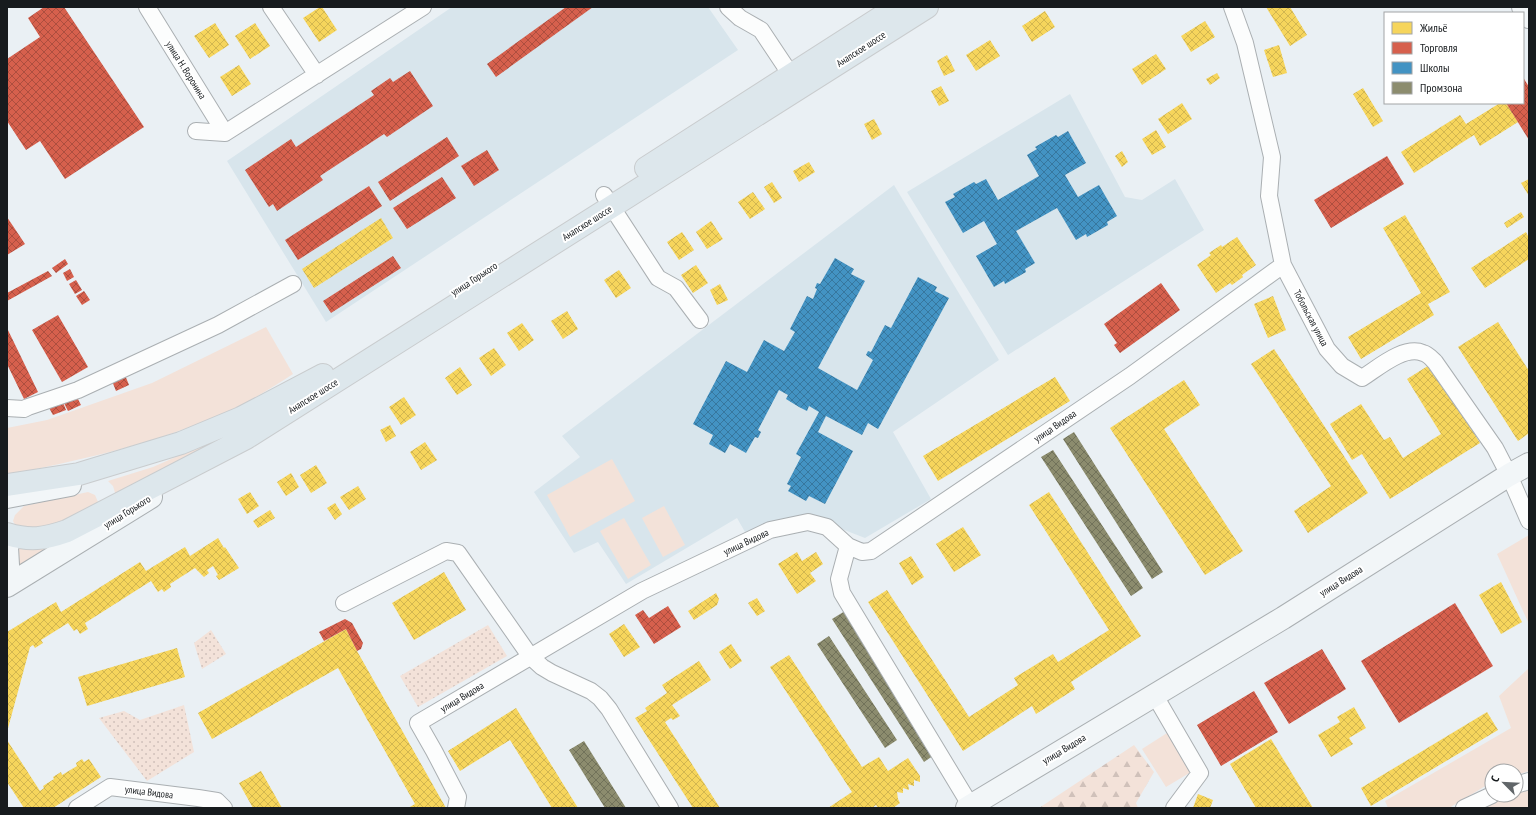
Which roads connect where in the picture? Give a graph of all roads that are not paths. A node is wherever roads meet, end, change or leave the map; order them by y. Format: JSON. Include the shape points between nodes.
{"nodes":[{"id":1,"x":148,"y":7,"type":"edge"},
{"id":2,"x":271,"y":7,"type":"edge"},
{"id":3,"x":423,"y":7,"type":"edge"},
{"id":4,"x":728,"y":7,"type":"edge"},
{"id":5,"x":897,"y":7,"type":"edge"},
{"id":6,"x":927,"y":7,"type":"edge"},
{"id":7,"x":1232,"y":7,"type":"edge"},
{"id":8,"x":1523,"y":7,"type":"edge"},
{"id":9,"x":1529,"y":17,"type":"edge"},
{"id":10,"x":317,"y":75,"type":"junction"},
{"id":11,"x":791,"y":75,"type":"junction"},
{"id":12,"x":196,"y":131,"type":"dead end"},
{"id":13,"x":225,"y":133,"type":"junction"},
{"id":14,"x":609,"y":201,"type":"junction"},
{"id":15,"x":1283,"y":265,"type":"junction"},
{"id":16,"x":293,"y":284,"type":"dead end"},
{"id":17,"x":700,"y":320,"type":"dead end"},
{"id":18,"x":366,"y":348,"type":"junction"},
{"id":19,"x":7,"y":408,"type":"edge"},
{"id":20,"x":246,"y":438,"type":"junction"},
{"id":21,"x":1529,"y":464,"type":"edge"},
{"id":22,"x":1509,"y":475,"type":"junction"},
{"id":23,"x":7,"y":485,"type":"edge"},
{"id":24,"x":7,"y":498,"type":"edge"},
{"id":25,"x":1529,"y":521,"type":"edge"},
{"id":26,"x":7,"y":534,"type":"edge"},
{"id":27,"x":848,"y":546,"type":"junction"},
{"id":28,"x":7,"y":547,"type":"edge"},
{"id":29,"x":7,"y":571,"type":"edge"},
{"id":30,"x":7,"y":586,"type":"edge"},
{"id":31,"x":344,"y":603,"type":"dead end"},
{"id":32,"x":530,"y":656,"type":"junction"},
{"id":33,"x":1154,"y":694,"type":"junction"},
{"id":34,"x":1484,"y":798,"type":"edge"},
{"id":35,"x":970,"y":807,"type":"edge"},
{"id":36,"x":77,"y":808,"type":"edge"},
{"id":37,"x":224,"y":808,"type":"edge"},
{"id":38,"x":456,"y":808,"type":"edge"},
{"id":39,"x":670,"y":808,"type":"edge"},
{"id":40,"x":1174,"y":808,"type":"edge"},
{"id":41,"x":1464,"y":808,"type":"edge"}],
"edges":[{"from":1,"to":13,"type":"street","name":"улица Н. Воронина"},
{"from":2,"to":10,"type":"street"},
{"from":3,"to":10,"type":"street"},
{"from":4,"to":11,"type":"street","via":[[740,18],[761,30]]},
{"from":5,"to":11,"type":"highway","name":"Анапское шоссе"},
{"from":6,"to":14,"type":"highway","name":"Анапское шоссе"},
{"from":7,"to":15,"type":"street","name":"Тобольская улица","via":[[1245,43],[1272,157],[1269,196]]},
{"from":8,"to":9,"type":"main road"},
{"from":10,"to":13,"type":"street"},
{"from":11,"to":14,"type":"highway","name":"Анапское шоссе"},
{"from":12,"to":13,"type":"street"},
{"from":14,"to":17,"type":"street","via":[[658,278],[676,288]]},
{"from":14,"to":18,"type":"highway","name":"улица Горького"},
{"from":14,"to":20,"type":"highway","name":"Анапское шоссе"},
{"from":15,"to":22,"type":"street","name":"Тобольская улица","via":[[1328,349],[1342,366],[1362,378],[1403,352],[1425,353],[1436,362],[1494,448]]},
{"from":15,"to":27,"type":"street","name":"улица Видова","via":[[1130,376],[871,551],[862,552]]},
{"from":16,"to":19,"type":"street","via":[[218,325],[78,390],[24,409]]},
{"from":18,"to":23,"type":"highway","name":"улица Горького","via":[[344,364],[241,418],[181,443],[79,474]]},
{"from":18,"to":24,"type":"main road","via":[[359,363],[258,418],[179,451],[96,480]]},
{"from":20,"to":26,"type":"highway","name":"Анапское шоссе","via":[[67,531],[47,538],[21,538]]},
{"from":20,"to":30,"type":"main road","name":"улица Горького"},
{"from":21,"to":22,"type":"main road","name":"улица Видова"},
{"from":22,"to":25,"type":"street","name":"Тобольская улица"},
{"from":22,"to":33,"type":"main road","name":"улица Видова","via":[[1283,618]]},
{"from":27,"to":32,"type":"street","name":"улица Видова","via":[[827,527],[808,522],[770,530],[642,591]]},
{"from":27,"to":35,"type":"street","via":[[839,579],[842,593]]},
{"from":28,"to":29,"type":"main road"},
{"from":31,"to":32,"type":"street","via":[[446,551],[458,553]]},
{"from":32,"to":38,"type":"street","name":"улица Видова","via":[[418,723],[458,796]]},
{"from":32,"to":39,"type":"street","via":[[542,667],[600,698]]},
{"from":33,"to":35,"type":"main road","name":"улица Видова"},
{"from":33,"to":40,"type":"street","via":[[1200,773]]},
{"from":34,"to":41,"type":"street"},
{"from":36,"to":37,"type":"street","name":"улица Видова","via":[[110,788],[217,801]]}]}
